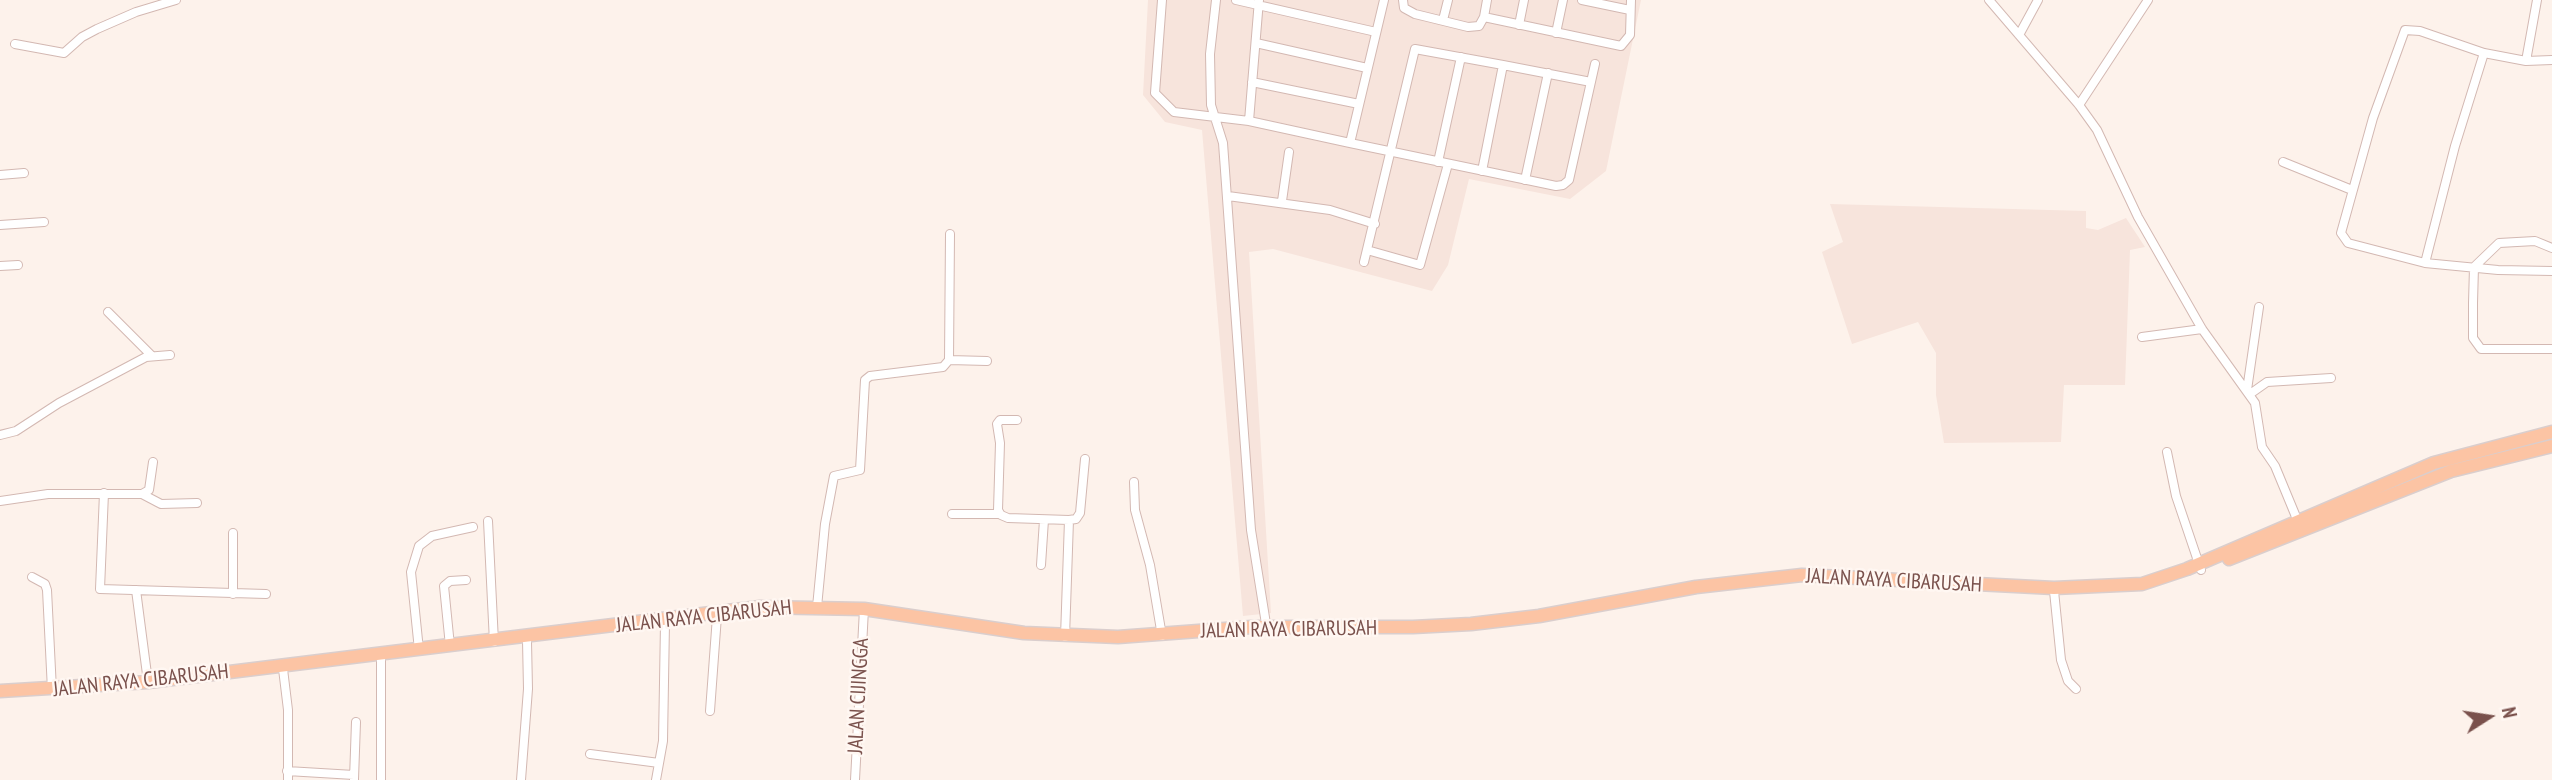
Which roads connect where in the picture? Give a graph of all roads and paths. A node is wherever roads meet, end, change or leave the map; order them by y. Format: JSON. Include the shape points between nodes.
{"nodes":[{"id":1,"x":176,"y":0,"type":"edge"},
{"id":2,"x":1162,"y":0,"type":"edge"},
{"id":3,"x":1216,"y":0,"type":"edge"},
{"id":4,"x":1236,"y":0,"type":"edge"},
{"id":5,"x":1384,"y":0,"type":"edge"},
{"id":6,"x":1403,"y":0,"type":"edge"},
{"id":7,"x":1448,"y":0,"type":"edge"},
{"id":8,"x":1487,"y":0,"type":"edge"},
{"id":9,"x":1524,"y":0,"type":"edge"},
{"id":10,"x":1563,"y":0,"type":"edge"},
{"id":11,"x":1582,"y":0,"type":"edge"},
{"id":12,"x":1631,"y":0,"type":"edge"},
{"id":13,"x":1989,"y":0,"type":"edge"},
{"id":14,"x":2038,"y":0,"type":"edge"},
{"id":15,"x":2148,"y":0,"type":"edge"},
{"id":16,"x":2537,"y":0,"type":"edge"},
{"id":17,"x":1259,"y":3,"type":"edge"},
{"id":18,"x":1630,"y":10,"type":"junction"},
{"id":19,"x":1484,"y":17,"type":"junction"},
{"id":20,"x":1443,"y":20,"type":"junction"},
{"id":21,"x":1519,"y":25,"type":"junction"},
{"id":22,"x":1376,"y":32,"type":"junction"},
{"id":23,"x":1556,"y":33,"type":"junction"},
{"id":24,"x":2019,"y":34,"type":"junction"},
{"id":25,"x":1256,"y":43,"type":"junction"},
{"id":26,"x":15,"y":44,"type":"dead end"},
{"id":27,"x":2484,"y":53,"type":"junction"},
{"id":28,"x":1461,"y":57,"type":"junction"},
{"id":29,"x":2552,"y":60,"type":"edge"},
{"id":30,"x":2526,"y":61,"type":"junction"},
{"id":31,"x":1595,"y":64,"type":"dead end"},
{"id":32,"x":1503,"y":65,"type":"junction"},
{"id":33,"x":1367,"y":68,"type":"junction"},
{"id":34,"x":1548,"y":73,"type":"junction"},
{"id":35,"x":1252,"y":82,"type":"junction"},
{"id":36,"x":1591,"y":82,"type":"junction"},
{"id":37,"x":1359,"y":104,"type":"junction"},
{"id":38,"x":2079,"y":106,"type":"junction"},
{"id":39,"x":1214,"y":117,"type":"junction"},
{"id":40,"x":1249,"y":121,"type":"junction"},
{"id":41,"x":1350,"y":143,"type":"junction"},
{"id":42,"x":1289,"y":152,"type":"dead end"},
{"id":43,"x":1391,"y":154,"type":"junction"},
{"id":44,"x":1438,"y":162,"type":"junction"},
{"id":45,"x":2283,"y":162,"type":"dead end"},
{"id":46,"x":1448,"y":164,"type":"junction"},
{"id":47,"x":1482,"y":170,"type":"junction"},
{"id":48,"x":24,"y":173,"type":"dead end"},
{"id":49,"x":0,"y":175,"type":"edge"},
{"id":50,"x":1525,"y":180,"type":"junction"},
{"id":51,"x":2352,"y":190,"type":"junction"},
{"id":52,"x":1228,"y":196,"type":"junction"},
{"id":53,"x":1282,"y":201,"type":"junction"},
{"id":54,"x":44,"y":222,"type":"dead end"},
{"id":55,"x":1375,"y":224,"type":"junction"},
{"id":56,"x":0,"y":225,"type":"edge"},
{"id":57,"x":950,"y":234,"type":"dead end"},
{"id":58,"x":2552,"y":248,"type":"edge"},
{"id":59,"x":1367,"y":250,"type":"junction"},
{"id":60,"x":1364,"y":262,"type":"dead end"},
{"id":61,"x":2424,"y":263,"type":"junction"},
{"id":62,"x":18,"y":265,"type":"dead end"},
{"id":63,"x":0,"y":266,"type":"edge"},
{"id":64,"x":2474,"y":267,"type":"junction"},
{"id":65,"x":2552,"y":271,"type":"edge"},
{"id":66,"x":2259,"y":307,"type":"dead end"},
{"id":67,"x":108,"y":312,"type":"dead end"},
{"id":68,"x":2202,"y":329,"type":"junction"},
{"id":69,"x":2142,"y":337,"type":"dead end"},
{"id":70,"x":2552,"y":349,"type":"edge"},
{"id":71,"x":170,"y":355,"type":"dead end"},
{"id":72,"x":152,"y":356,"type":"junction"},
{"id":73,"x":949,"y":360,"type":"junction"},
{"id":74,"x":988,"y":362,"type":"dead end"},
{"id":75,"x":2331,"y":378,"type":"dead end"},
{"id":76,"x":2248,"y":392,"type":"junction"},
{"id":77,"x":1017,"y":420,"type":"dead end"},
{"id":78,"x":2552,"y":432,"type":"edge"},
{"id":79,"x":0,"y":435,"type":"edge"},
{"id":80,"x":2552,"y":446,"type":"edge"},
{"id":81,"x":2168,"y":452,"type":"dead end"},
{"id":82,"x":1085,"y":459,"type":"dead end"},
{"id":83,"x":153,"y":462,"type":"dead end"},
{"id":84,"x":1134,"y":482,"type":"dead end"},
{"id":85,"x":104,"y":493,"type":"junction"},
{"id":86,"x":142,"y":494,"type":"junction"},
{"id":87,"x":0,"y":501,"type":"edge"},
{"id":88,"x":197,"y":503,"type":"dead end"},
{"id":89,"x":952,"y":514,"type":"dead end"},
{"id":90,"x":999,"y":514,"type":"junction"},
{"id":91,"x":1044,"y":520,"type":"junction"},
{"id":92,"x":1069,"y":520,"type":"junction"},
{"id":93,"x":488,"y":521,"type":"dead end"},
{"id":94,"x":2300,"y":525,"type":"junction"},
{"id":95,"x":473,"y":527,"type":"dead end"},
{"id":96,"x":233,"y":533,"type":"dead end"},
{"id":97,"x":1041,"y":565,"type":"dead end"},
{"id":98,"x":2200,"y":567,"type":"junction"},
{"id":99,"x":32,"y":577,"type":"dead end"},
{"id":100,"x":466,"y":580,"type":"dead end"},
{"id":101,"x":136,"y":590,"type":"junction"},
{"id":102,"x":2054,"y":591,"type":"junction"},
{"id":103,"x":233,"y":594,"type":"junction"},
{"id":104,"x":266,"y":594,"type":"dead end"},
{"id":105,"x":817,"y":607,"type":"junction"},
{"id":106,"x":864,"y":610,"type":"junction"},
{"id":107,"x":717,"y":616,"type":"junction"},
{"id":108,"x":665,"y":623,"type":"junction"},
{"id":109,"x":1266,"y":628,"type":"junction"},
{"id":110,"x":1229,"y":630,"type":"junction"},
{"id":111,"x":1162,"y":636,"type":"junction"},
{"id":112,"x":1065,"y":637,"type":"junction"},
{"id":113,"x":527,"y":641,"type":"junction"},
{"id":114,"x":494,"y":642,"type":"junction"},
{"id":115,"x":450,"y":646,"type":"junction"},
{"id":116,"x":419,"y":650,"type":"junction"},
{"id":117,"x":388,"y":655,"type":"junction"},
{"id":118,"x":283,"y":669,"type":"junction"},
{"id":119,"x":148,"y":682,"type":"junction"},
{"id":120,"x":52,"y":690,"type":"junction"},
{"id":121,"x":2076,"y":690,"type":"dead end"},
{"id":122,"x":0,"y":693,"type":"edge"},
{"id":123,"x":710,"y":711,"type":"dead end"},
{"id":124,"x":356,"y":722,"type":"dead end"},
{"id":125,"x":590,"y":754,"type":"dead end"},
{"id":126,"x":659,"y":764,"type":"junction"},
{"id":127,"x":288,"y":775,"type":"edge"},
{"id":128,"x":354,"y":777,"type":"edge"},
{"id":129,"x":381,"y":780,"type":"edge"},
{"id":130,"x":522,"y":780,"type":"edge"},
{"id":131,"x":656,"y":780,"type":"edge"},
{"id":132,"x":855,"y":780,"type":"edge"}],
"edges":[{"from":1,"to":26,"type":"street","via":[[105,25],[64,53]]},
{"from":2,"to":39,"type":"street","via":[[1155,93],[1174,112]]},
{"from":3,"to":39,"type":"street","via":[[1210,81]]},
{"from":4,"to":17,"type":"street"},
{"from":5,"to":22,"type":"street"},
{"from":6,"to":20,"type":"street","via":[[1407,10]]},
{"from":7,"to":20,"type":"street"},
{"from":8,"to":19,"type":"street"},
{"from":9,"to":21,"type":"street"},
{"from":10,"to":23,"type":"street"},
{"from":11,"to":18,"type":"street"},
{"from":12,"to":18,"type":"street"},
{"from":13,"to":24,"type":"street"},
{"from":14,"to":24,"type":"street"},
{"from":15,"to":38,"type":"street"},
{"from":16,"to":30,"type":"street"},
{"from":17,"to":22,"type":"street"},
{"from":17,"to":25,"type":"street"},
{"from":18,"to":23,"type":"street","via":[[1630,35],[1624,46]]},
{"from":19,"to":20,"type":"street","via":[[1475,27]]},
{"from":19,"to":21,"type":"street"},
{"from":21,"to":23,"type":"street"},
{"from":22,"to":33,"type":"street"},
{"from":24,"to":38,"type":"street"},
{"from":25,"to":33,"type":"street"},
{"from":25,"to":35,"type":"street"},
{"from":27,"to":30,"type":"street"},
{"from":27,"to":51,"type":"street","via":[[2420,31],[2410,29],[2402,34]]},
{"from":27,"to":61,"type":"street"},
{"from":28,"to":32,"type":"street"},
{"from":28,"to":43,"type":"street","via":[[1415,49]]},
{"from":28,"to":44,"type":"street"},
{"from":29,"to":30,"type":"street"},
{"from":31,"to":36,"type":"street"},
{"from":32,"to":34,"type":"street"},
{"from":32,"to":47,"type":"street"},
{"from":33,"to":37,"type":"street"},
{"from":34,"to":36,"type":"street"},
{"from":34,"to":50,"type":"street"},
{"from":35,"to":37,"type":"street"},
{"from":35,"to":40,"type":"street"},
{"from":36,"to":50,"type":"street","via":[[1569,180],[1556,186]]},
{"from":37,"to":41,"type":"street"},
{"from":38,"to":68,"type":"street"},
{"from":39,"to":40,"type":"street"},
{"from":39,"to":52,"type":"street","via":[[1222,136]]},
{"from":40,"to":41,"type":"street"},
{"from":41,"to":43,"type":"street"},
{"from":42,"to":53,"type":"street"},
{"from":43,"to":44,"type":"street"},
{"from":43,"to":55,"type":"street"},
{"from":44,"to":46,"type":"street"},
{"from":45,"to":51,"type":"street"},
{"from":46,"to":47,"type":"street"},
{"from":46,"to":59,"type":"street","via":[[1420,265]]},
{"from":47,"to":50,"type":"street"},
{"from":48,"to":49,"type":"street"},
{"from":51,"to":61,"type":"street","via":[[2343,239]]},
{"from":52,"to":53,"type":"street"},
{"from":52,"to":109,"type":"street","via":[[1251,530]]},
{"from":53,"to":55,"type":"street"},
{"from":54,"to":56,"type":"street"},
{"from":55,"to":59,"type":"street"},
{"from":57,"to":73,"type":"street"},
{"from":58,"to":64,"type":"street","via":[[2535,241],[2507,241]]},
{"from":59,"to":60,"type":"street"},
{"from":61,"to":64,"type":"street"},
{"from":62,"to":63,"type":"street"},
{"from":64,"to":65,"type":"street"},
{"from":64,"to":70,"type":"street","via":[[2473,338],[2478,347]]},
{"from":66,"to":76,"type":"street"},
{"from":67,"to":72,"type":"street"},
{"from":68,"to":69,"type":"street"},
{"from":68,"to":76,"type":"street"},
{"from":71,"to":72,"type":"street"},
{"from":72,"to":79,"type":"street","via":[[59,403],[16,431]]},
{"from":73,"to":74,"type":"street"},
{"from":73,"to":105,"type":"street","via":[[943,367],[865,380],[860,470],[834,476]]},
{"from":75,"to":76,"type":"street","via":[[2267,382]]},
{"from":76,"to":94,"type":"street","via":[[2257,410],[2262,447]]},
{"from":77,"to":90,"type":"street","via":[[997,424]]},
{"from":78,"to":94,"type":"main road","name":"JALAN RAYA CIBARUSAH","via":[[2434,463]]},
{"from":80,"to":94,"type":"main road","name":"JALAN RAYA CIBARUSAH","via":[[2451,471]]},
{"from":81,"to":98,"type":"street","via":[[2176,496]]},
{"from":82,"to":92,"type":"street","via":[[1080,513]]},
{"from":83,"to":86,"type":"street","via":[[149,490]]},
{"from":84,"to":111,"type":"street","via":[[1135,510]]},
{"from":85,"to":86,"type":"street"},
{"from":85,"to":87,"type":"street"},
{"from":85,"to":101,"type":"street","via":[[98,587]]},
{"from":86,"to":88,"type":"street","via":[[161,504]]},
{"from":89,"to":90,"type":"street"},
{"from":90,"to":91,"type":"street"},
{"from":91,"to":92,"type":"street"},
{"from":91,"to":97,"type":"street"},
{"from":92,"to":112,"type":"street"},
{"from":93,"to":114,"type":"street"},
{"from":94,"to":98,"type":"main road","name":"JALAN RAYA CIBARUSAH"},
{"from":95,"to":116,"type":"street","via":[[432,536],[419,546],[411,572]]},
{"from":96,"to":103,"type":"street"},
{"from":98,"to":102,"type":"main road","name":"JALAN RAYA CIBARUSAH","via":[[2143,587]]},
{"from":98,"to":109,"type":"main road","name":"JALAN RAYA CIBARUSAH","via":[[2150,583],[2108,587],[1802,575],[1696,587],[1539,617],[1471,624]]},
{"from":99,"to":120,"type":"street","via":[[47,590]]},
{"from":100,"to":115,"type":"street","via":[[444,586]]},
{"from":101,"to":103,"type":"street"},
{"from":101,"to":119,"type":"street"},
{"from":102,"to":109,"type":"main road","name":"JALAN RAYA CIBARUSAH","via":[[1803,579],[1697,590],[1483,626],[1413,631]]},
{"from":102,"to":121,"type":"street","via":[[2061,660]]},
{"from":103,"to":104,"type":"street"},
{"from":105,"to":106,"type":"main road","name":"JALAN RAYA CIBARUSAH"},
{"from":105,"to":114,"type":"main road","name":"JALAN RAYA CIBARUSAH","via":[[760,607]]},
{"from":106,"to":107,"type":"main road","name":"JALAN RAYA CIBARUSAH","via":[[779,609]]},
{"from":106,"to":110,"type":"main road","name":"JALAN RAYA CIBARUSAH","via":[[1065,640],[1163,639]]},
{"from":106,"to":112,"type":"main road","name":"JALAN RAYA CIBARUSAH"},
{"from":106,"to":132,"type":"street","name":"JALAN CIJINGGA"},
{"from":107,"to":108,"type":"main road","name":"JALAN RAYA CIBARUSAH"},
{"from":107,"to":123,"type":"street"},
{"from":108,"to":113,"type":"main road","name":"JALAN RAYA CIBARUSAH"},
{"from":108,"to":126,"type":"street","via":[[666,689]]},
{"from":109,"to":110,"type":"main road","name":"JALAN RAYA CIBARUSAH"},
{"from":110,"to":111,"type":"main road","name":"JALAN RAYA CIBARUSAH"},
{"from":111,"to":112,"type":"main road","name":"JALAN RAYA CIBARUSAH"},
{"from":113,"to":117,"type":"main road","name":"JALAN RAYA CIBARUSAH"},
{"from":113,"to":130,"type":"street"},
{"from":114,"to":115,"type":"main road","name":"JALAN RAYA CIBARUSAH"},
{"from":115,"to":116,"type":"main road","name":"JALAN RAYA CIBARUSAH"},
{"from":116,"to":117,"type":"main road","name":"JALAN RAYA CIBARUSAH"},
{"from":117,"to":118,"type":"main road","name":"JALAN RAYA CIBARUSAH"},
{"from":117,"to":119,"type":"main road","name":"JALAN RAYA CIBARUSAH"},
{"from":117,"to":129,"type":"street"},
{"from":118,"to":122,"type":"main road","name":"JALAN RAYA CIBARUSAH","via":[[149,685]]},
{"from":118,"to":127,"type":"street"},
{"from":119,"to":120,"type":"main road","name":"JALAN RAYA CIBARUSAH"},
{"from":120,"to":122,"type":"main road","name":"JALAN RAYA CIBARUSAH"},
{"from":124,"to":128,"type":"street"},
{"from":125,"to":126,"type":"street"},
{"from":126,"to":131,"type":"street"},
{"from":127,"to":128,"type":"street"}]}
